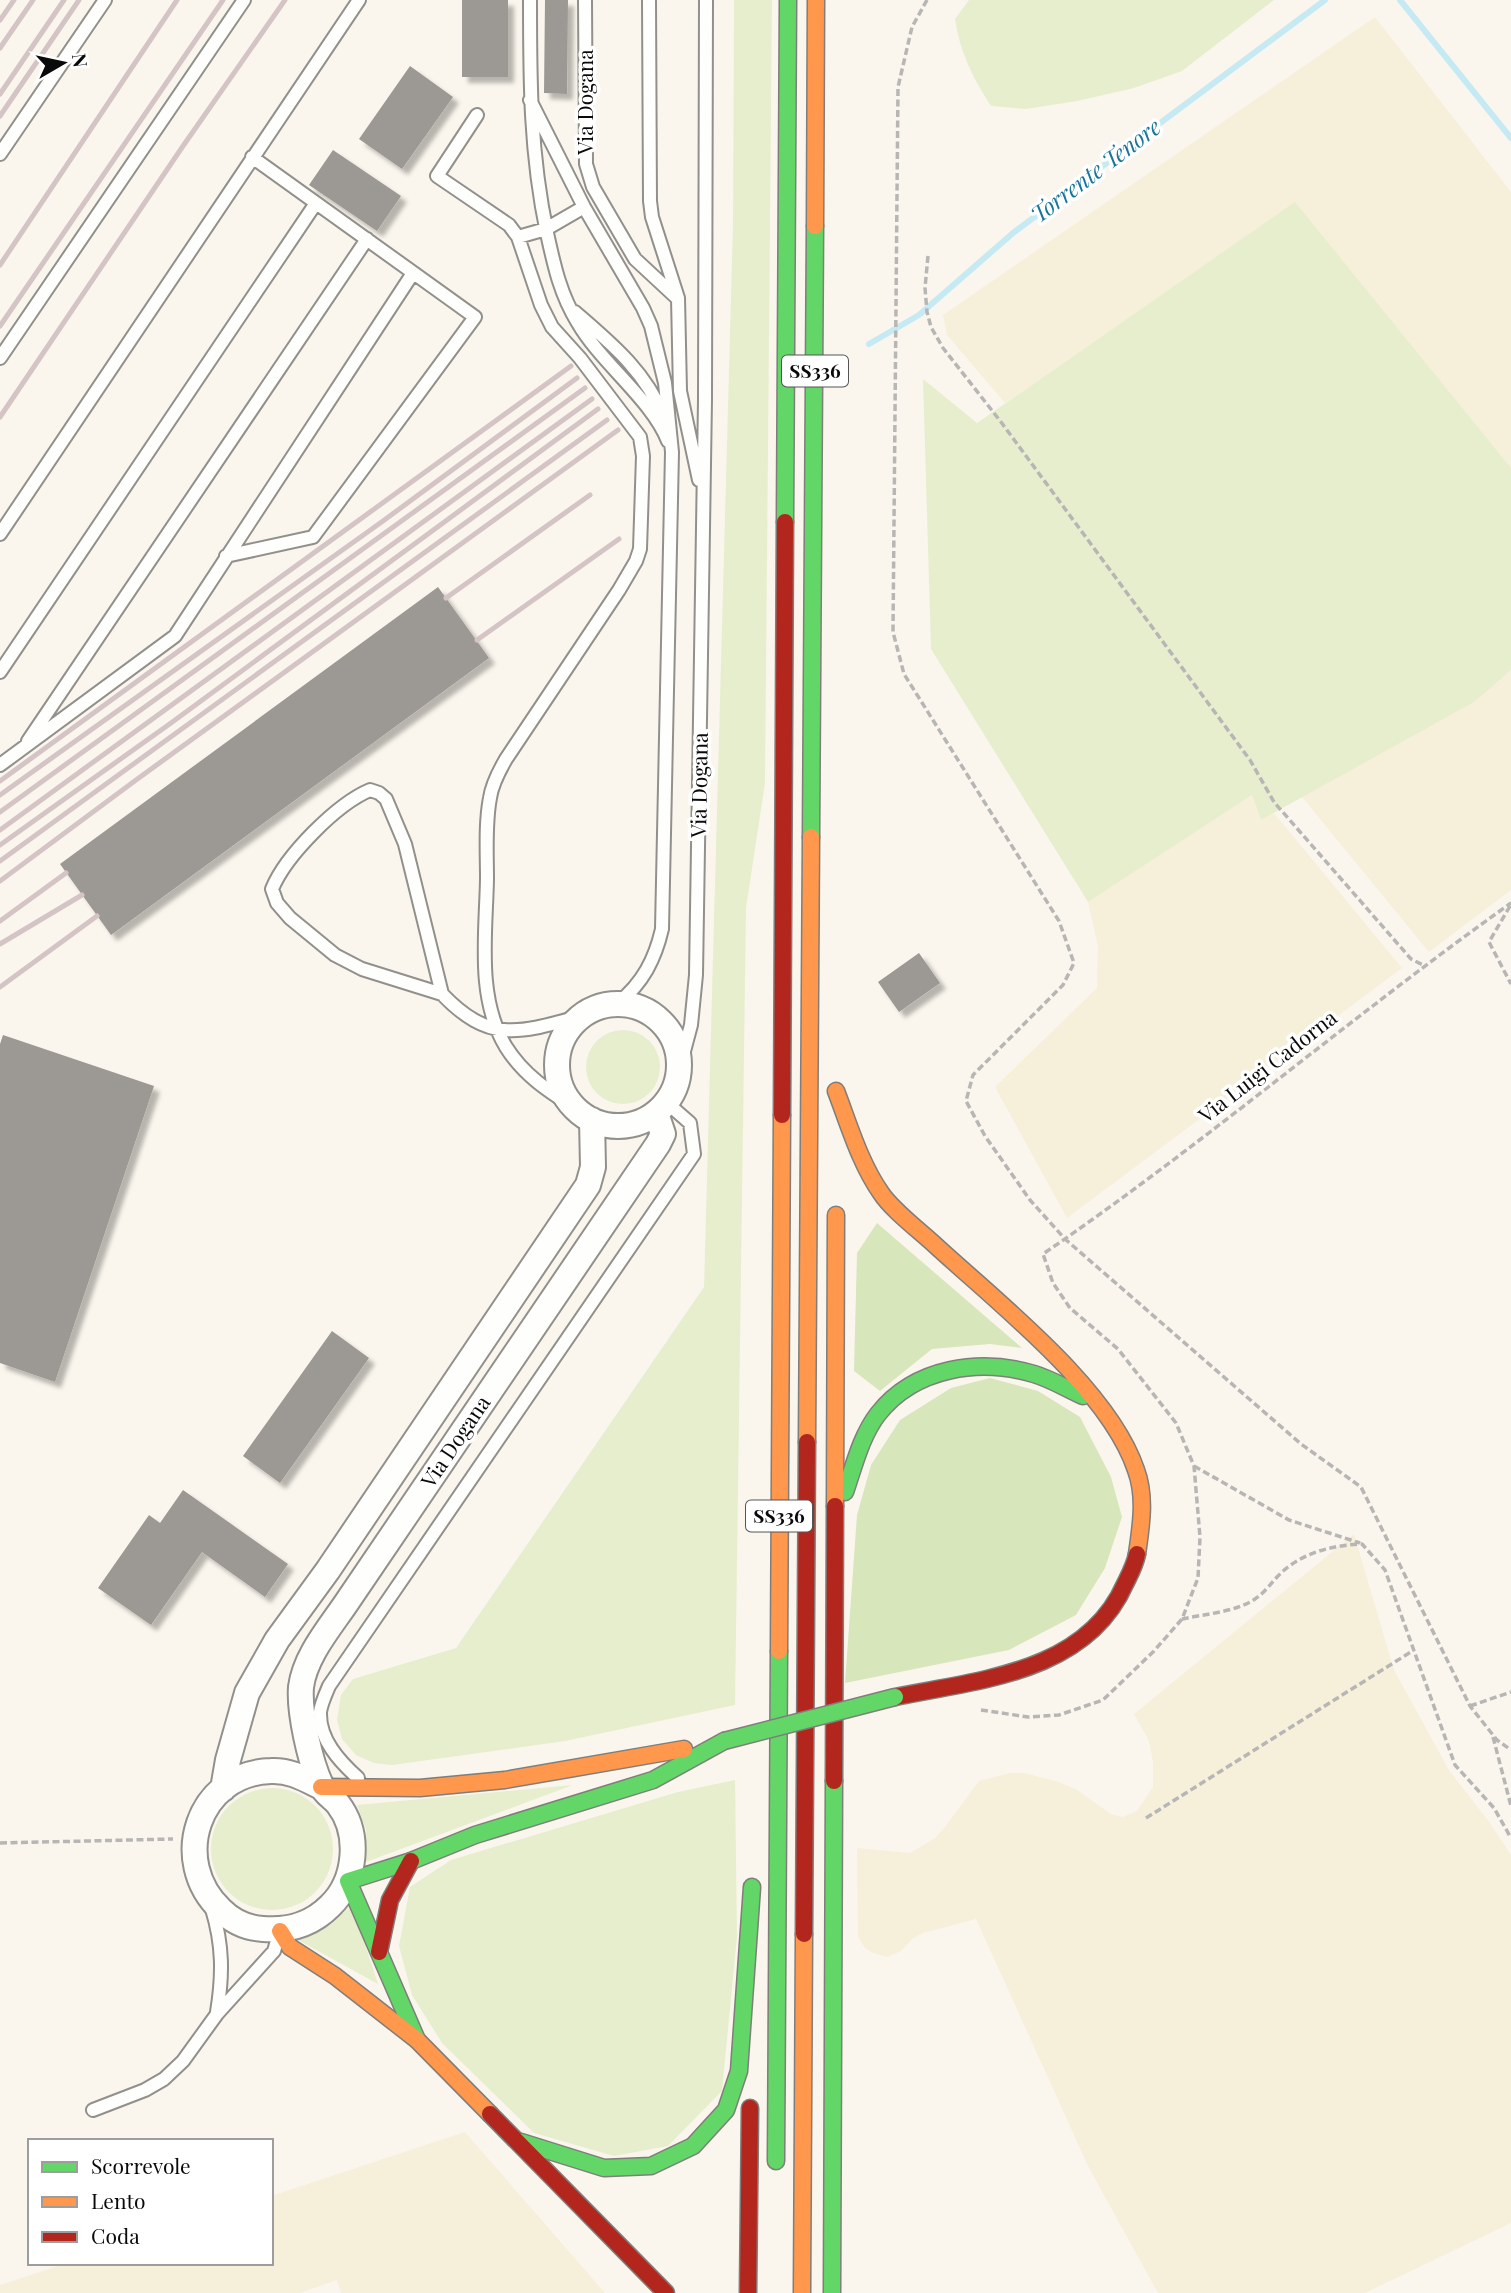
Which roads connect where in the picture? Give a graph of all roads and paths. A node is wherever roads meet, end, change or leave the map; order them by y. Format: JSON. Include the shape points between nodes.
{"nodes":[{"id":1,"x":105,"y":0,"type":"edge"},
{"id":2,"x":244,"y":0,"type":"edge"},
{"id":3,"x":359,"y":0,"type":"edge"},
{"id":4,"x":530,"y":0,"type":"edge"},
{"id":5,"x":585,"y":0,"type":"edge"},
{"id":6,"x":649,"y":0,"type":"edge"},
{"id":7,"x":706,"y":0,"type":"edge"},
{"id":8,"x":788,"y":0,"type":"edge"},
{"id":9,"x":816,"y":0,"type":"edge"},
{"id":10,"x":927,"y":0,"type":"edge"},
{"id":11,"x":530,"y":100,"type":"junction"},
{"id":12,"x":477,"y":115,"type":"dead end"},
{"id":13,"x":0,"y":154,"type":"edge"},
{"id":14,"x":252,"y":157,"type":"junction"},
{"id":15,"x":828,"y":189,"type":"dead end"},
{"id":16,"x":316,"y":203,"type":"junction"},
{"id":17,"x":584,"y":207,"type":"junction"},
{"id":18,"x":546,"y":229,"type":"junction"},
{"id":19,"x":518,"y":237,"type":"junction"},
{"id":20,"x":367,"y":239,"type":"junction"},
{"id":21,"x":815,"y":242,"type":"junction"},
{"id":22,"x":928,"y":256,"type":"dead end"},
{"id":23,"x":414,"y":273,"type":"junction"},
{"id":24,"x":678,"y":298,"type":"junction"},
{"id":25,"x":0,"y":358,"type":"edge"},
{"id":26,"x":672,"y":452,"type":"junction"},
{"id":27,"x":704,"y":498,"type":"junction"},
{"id":28,"x":0,"y":534,"type":"edge"},
{"id":29,"x":226,"y":556,"type":"junction"},
{"id":30,"x":0,"y":672,"type":"edge"},
{"id":31,"x":783,"y":740,"type":"junction"},
{"id":32,"x":813,"y":742,"type":"junction"},
{"id":33,"x":23,"y":748,"type":"junction"},
{"id":34,"x":0,"y":765,"type":"edge"},
{"id":35,"x":828,"y":866,"type":"dead end"},
{"id":36,"x":767,"y":871,"type":"dead end"},
{"id":37,"x":1511,"y":904,"type":"edge"},
{"id":38,"x":1424,"y":965,"type":"junction"},
{"id":39,"x":1511,"y":984,"type":"edge"},
{"id":40,"x":442,"y":994,"type":"junction"},
{"id":41,"x":618,"y":1003,"type":"junction"},
{"id":42,"x":581,"y":1016,"type":"junction"},
{"id":43,"x":498,"y":1030,"type":"junction"},
{"id":44,"x":679,"y":1070,"type":"junction"},
{"id":45,"x":661,"y":1108,"type":"junction"},
{"id":46,"x":585,"y":1115,"type":"junction"},
{"id":47,"x":836,"y":1132,"type":"dead end"},
{"id":48,"x":836,"y":1201,"type":"dead end"},
{"id":49,"x":1065,"y":1239,"type":"junction"},
{"id":50,"x":1098,"y":1403,"type":"junction"},
{"id":51,"x":1194,"y":1466,"type":"junction"},
{"id":52,"x":836,"y":1519,"type":"junction"},
{"id":53,"x":1362,"y":1544,"type":"junction"},
{"id":54,"x":1182,"y":1619,"type":"junction"},
{"id":55,"x":1414,"y":1650,"type":"junction"},
{"id":56,"x":1511,"y":1692,"type":"edge"},
{"id":57,"x":1470,"y":1706,"type":"junction"},
{"id":58,"x":975,"y":1709,"type":"dead end"},
{"id":59,"x":320,"y":1712,"type":"junction"},
{"id":60,"x":752,"y":1723,"type":"dead end"},
{"id":61,"x":1492,"y":1734,"type":"junction"},
{"id":62,"x":724,"y":1741,"type":"junction"},
{"id":63,"x":1511,"y":1749,"type":"edge"},
{"id":64,"x":752,"y":1750,"type":"dead end"},
{"id":65,"x":320,"y":1783,"type":"junction"},
{"id":66,"x":368,"y":1787,"type":"junction"},
{"id":67,"x":223,"y":1789,"type":"junction"},
{"id":68,"x":1511,"y":1805,"type":"edge"},
{"id":69,"x":1146,"y":1818,"type":"dead end"},
{"id":70,"x":1511,"y":1838,"type":"edge"},
{"id":71,"x":194,"y":1839,"type":"junction"},
{"id":72,"x":0,"y":1843,"type":"edge"},
{"id":73,"x":411,"y":1861,"type":"junction"},
{"id":74,"x":348,"y":1881,"type":"junction"},
{"id":75,"x":209,"y":1899,"type":"junction"},
{"id":76,"x":280,"y":1931,"type":"junction"},
{"id":77,"x":379,"y":1952,"type":"junction"},
{"id":78,"x":217,"y":2014,"type":"junction"},
{"id":79,"x":417,"y":2040,"type":"junction"},
{"id":80,"x":93,"y":2110,"type":"dead end"},
{"id":81,"x":516,"y":2140,"type":"junction"},
{"id":82,"x":776,"y":2181,"type":"dead end"},
{"id":83,"x":666,"y":2293,"type":"edge"},
{"id":84,"x":748,"y":2293,"type":"edge"},
{"id":85,"x":802,"y":2293,"type":"edge"},
{"id":86,"x":832,"y":2293,"type":"edge"}],
"edges":[{"from":1,"to":13,"type":"lane"},
{"from":2,"to":25,"type":"lane"},
{"from":3,"to":14,"type":"lane"},
{"from":4,"to":11,"type":"lane","name":"Via Dogana"},
{"from":5,"to":24,"type":"lane","name":"Via Dogana","via":[[589,175],[635,260]]},
{"from":6,"to":24,"type":"lane","name":"Via Dogana","via":[[650,201]]},
{"from":7,"to":27,"type":"lane","name":"Via Dogana"},
{"from":8,"to":31,"type":"highway","number":"SS336"},
{"from":9,"to":21,"type":"highway","number":"SS336"},
{"from":10,"to":49,"type":"path","via":[[912,27],[898,87],[893,632],[904,674],[1059,921],[1074,963],[1063,985],[973,1075],[966,1101],[1030,1200]]},
{"from":11,"to":17,"type":"lane","name":"Via Dogana"},
{"from":11,"to":18,"type":"lane","name":"Via Dogana","via":[[534,162]]},
{"from":12,"to":19,"type":"lane","via":[[437,176],[509,225]]},
{"from":14,"to":16,"type":"lane"},
{"from":14,"to":28,"type":"lane"},
{"from":15,"to":21,"type":"lane"},
{"from":16,"to":20,"type":"lane"},
{"from":16,"to":30,"type":"lane"},
{"from":17,"to":18,"type":"lane"},
{"from":17,"to":26,"type":"lane","name":"Via Dogana","via":[[651,326],[665,383]]},
{"from":18,"to":19,"type":"lane"},
{"from":18,"to":26,"type":"lane","name":"Via Dogana","via":[[567,305],[591,343],[659,422]]},
{"from":19,"to":43,"type":"lane","via":[[552,327],[637,431],[642,445],[640,549],[626,580],[532,720],[490,795],[486,982]]},
{"from":20,"to":23,"type":"lane"},
{"from":20,"to":33,"type":"lane"},
{"from":21,"to":32,"type":"highway","number":"SS336"},
{"from":22,"to":38,"type":"path","via":[[927,312],[943,348],[1250,760],[1274,802],[1411,959]]},
{"from":23,"to":29,"type":"lane"},
{"from":23,"to":29,"type":"lane","via":[[475,317],[313,537]]},
{"from":24,"to":27,"type":"lane","name":"Via Dogana","via":[[680,391]]},
{"from":26,"to":41,"type":"lane","name":"Via Dogana","via":[[662,929],[653,960],[631,993]]},
{"from":27,"to":44,"type":"lane","name":"Via Dogana","via":[[696,975],[691,1025]]},
{"from":29,"to":33,"type":"lane","via":[[175,636]]},
{"from":31,"to":36,"type":"highway"},
{"from":31,"to":82,"type":"highway","number":"SS336"},
{"from":32,"to":35,"type":"highway"},
{"from":32,"to":85,"type":"highway","number":"SS336"},
{"from":33,"to":34,"type":"lane"},
{"from":37,"to":38,"type":"path","name":"Via Luigi Cadorna"},
{"from":37,"to":39,"type":"path","via":[[1489,942]]},
{"from":38,"to":49,"type":"path","name":"Via Luigi Cadorna","via":[[1202,1139]]},
{"from":40,"to":40,"type":"lane","via":[[405,844],[386,799],[370,790],[308,837],[279,871],[272,889],[290,918],[335,955]]},
{"from":40,"to":43,"type":"lane","via":[[481,1026]]},
{"from":41,"to":42,"type":"street","name":"Via Dogana","via":[[601,1005]]},
{"from":41,"to":44,"type":"street","via":[[648,1011],[664,1025],[677,1049]]},
{"from":42,"to":43,"type":"lane","via":[[536,1028]]},
{"from":42,"to":46,"type":"street","via":[[564,1035],[556,1070],[567,1100]]},
{"from":43,"to":46,"type":"lane","via":[[535,1082]]},
{"from":44,"to":45,"type":"street","name":"Via Dogana","via":[[672,1093]]},
{"from":45,"to":46,"type":"street","via":[[642,1121],[621,1126]]},
{"from":45,"to":59,"type":"lane","via":[[690,1124],[694,1154],[329,1685]]},
{"from":45,"to":65,"type":"street","name":"Via Dogana","via":[[663,1133],[636,1179],[312,1657],[301,1699]]},
{"from":46,"to":67,"type":"street","name":"Via Dogana","via":[[593,1167],[588,1185],[277,1640],[247,1693]]},
{"from":47,"to":50,"type":"highway","via":[[836,1084],[857,1147],[882,1195],[1052,1353]]},
{"from":48,"to":52,"type":"highway"},
{"from":49,"to":51,"type":"path","name":"Via Luigi Cadorna","via":[[1043,1254],[1052,1283],[1070,1308],[1118,1349],[1176,1423]]},
{"from":49,"to":57,"type":"path","via":[[1301,1444],[1361,1487]]},
{"from":50,"to":52,"type":"highway","via":[[1035,1374],[982,1365],[946,1370],[909,1384],[879,1413],[861,1446]]},
{"from":50,"to":62,"type":"highway","bridge":true,"via":[[1137,1471],[1143,1512],[1136,1560],[1118,1601],[1088,1636],[1047,1661],[1006,1674]]},
{"from":51,"to":53,"type":"path","via":[[1289,1520]]},
{"from":51,"to":54,"type":"path","via":[[1198,1578]]},
{"from":52,"to":86,"type":"highway"},
{"from":53,"to":54,"type":"path","via":[[1338,1545],[1309,1555],[1284,1570],[1256,1599]]},
{"from":53,"to":55,"type":"path","via":[[1385,1570]]},
{"from":54,"to":58,"type":"path","via":[[1102,1700],[1059,1715],[1028,1717]]},
{"from":55,"to":69,"type":"path"},
{"from":55,"to":70,"type":"path","via":[[1455,1765],[1494,1808]]},
{"from":56,"to":57,"type":"path"},
{"from":57,"to":61,"type":"path"},
{"from":59,"to":65,"type":"lane"},
{"from":59,"to":66,"type":"lane","via":[[326,1738],[340,1761]]},
{"from":60,"to":64,"type":"highway"},
{"from":61,"to":63,"type":"path"},
{"from":61,"to":68,"type":"path"},
{"from":62,"to":66,"type":"highway","via":[[505,1780],[420,1788]]},
{"from":62,"to":73,"type":"highway","via":[[653,1780],[475,1835]]},
{"from":65,"to":66,"type":"highway"},
{"from":65,"to":67,"type":"street","via":[[272,1771],[246,1776]]},
{"from":65,"to":74,"type":"street","via":[[339,1805],[350,1829],[353,1855]]},
{"from":67,"to":71,"type":"street","via":[[204,1811]]},
{"from":71,"to":72,"type":"path"},
{"from":71,"to":75,"type":"street","via":[[194,1860]]},
{"from":73,"to":74,"type":"highway"},
{"from":73,"to":77,"type":"highway","via":[[390,1900]]},
{"from":74,"to":76,"type":"street","via":[[321,1915]]},
{"from":74,"to":77,"type":"highway"},
{"from":75,"to":76,"type":"street","via":[[241,1923]]},
{"from":75,"to":78,"type":"lane","via":[[218,1928],[223,1975]]},
{"from":76,"to":78,"type":"lane","via":[[274,1951]]},
{"from":76,"to":79,"type":"highway","via":[[290,1947]]},
{"from":77,"to":79,"type":"highway"},
{"from":78,"to":80,"type":"lane","via":[[164,2079]]},
{"from":79,"to":81,"type":"highway"},
{"from":81,"to":83,"type":"highway"},
{"from":81,"to":84,"type":"highway","via":[[604,2168],[651,2166],[702,2137],[726,2110],[740,2071],[752,1880]]}]}
